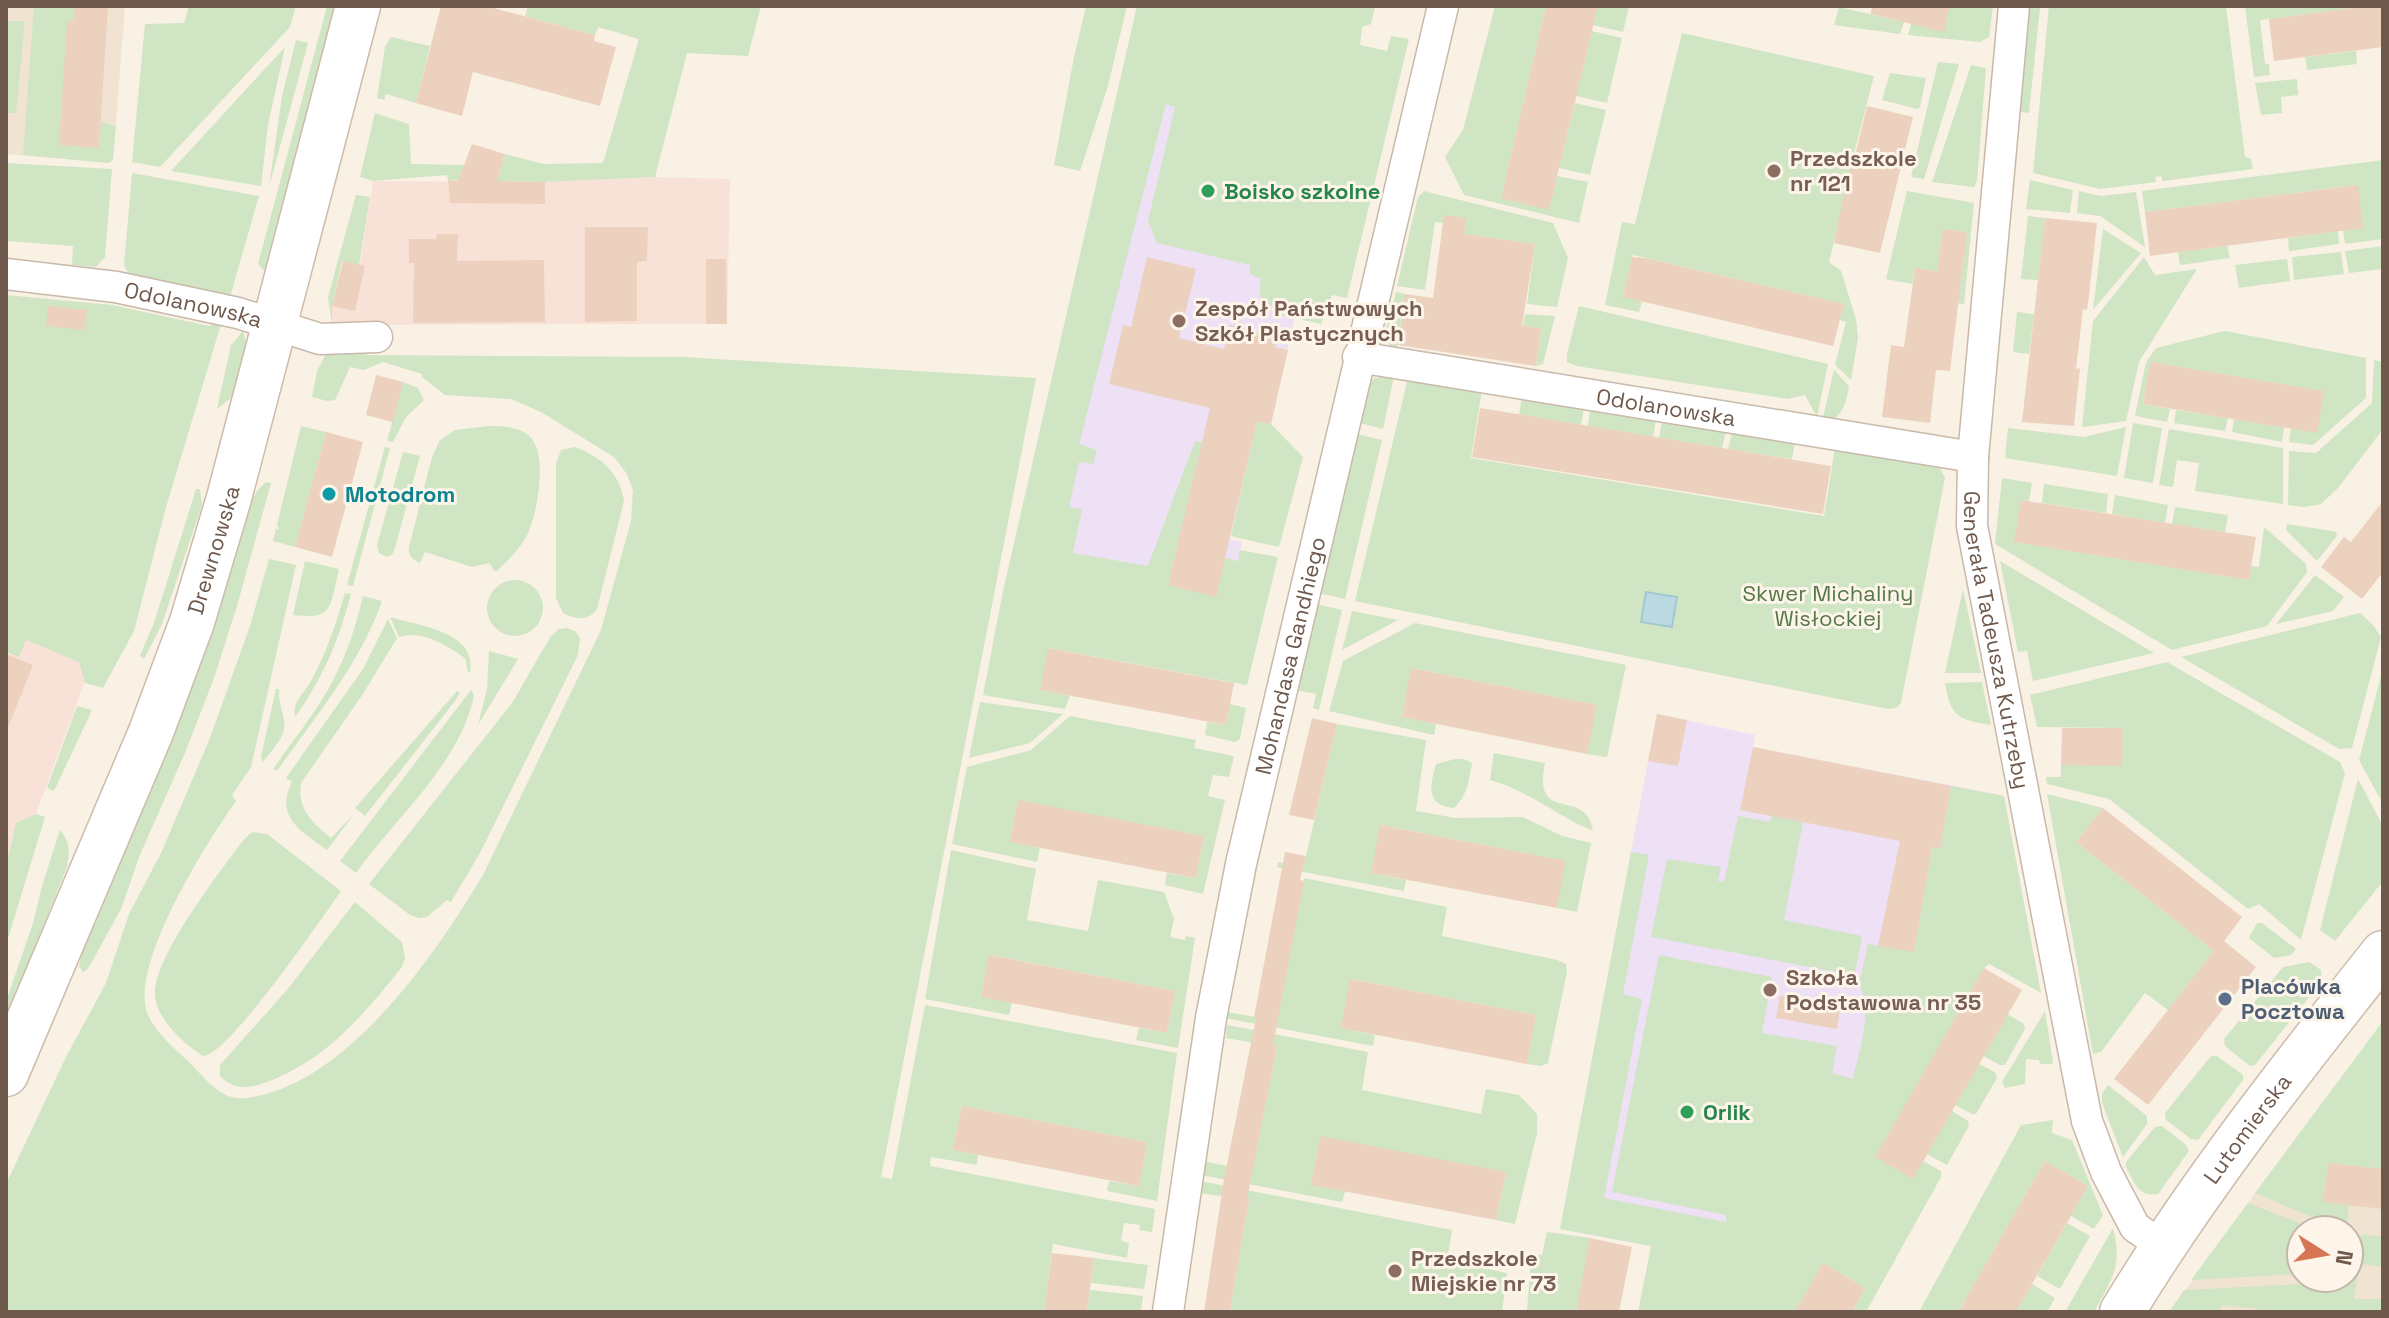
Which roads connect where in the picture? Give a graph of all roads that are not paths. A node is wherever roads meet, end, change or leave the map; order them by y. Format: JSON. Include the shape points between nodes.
{"nodes":[{"id":1,"x":358,"y":6,"type":"edge"},
{"id":2,"x":1443,"y":6,"type":"edge"},
{"id":3,"x":2014,"y":6,"type":"edge"},
{"id":4,"x":6,"y":274,"type":"edge"},
{"id":5,"x":275,"y":326,"type":"junction"},
{"id":6,"x":377,"y":337,"type":"dead end"},
{"id":7,"x":1358,"y":357,"type":"junction"},
{"id":8,"x":1973,"y":457,"type":"junction"},
{"id":9,"x":2383,"y":953,"type":"edge"},
{"id":10,"x":6,"y":1074,"type":"edge"},
{"id":11,"x":2162,"y":1246,"type":"junction"},
{"id":12,"x":1168,"y":1312,"type":"edge"},
{"id":13,"x":2122,"y":1312,"type":"edge"}],
"edges":[{"from":1,"to":5,"type":"main road","name":"Drewnowska"},
{"from":2,"to":7,"type":"street","name":"Mohandasa Gandhiego"},
{"from":3,"to":8,"type":"street","name":"Generała Tadeusza Kutrzeby"},
{"from":4,"to":5,"type":"street","name":"Odolanowska","via":[[116,287]]},
{"from":5,"to":6,"type":"street","name":"Odolanowska","via":[[320,339]]},
{"from":5,"to":10,"type":"main road","name":"Drewnowska","via":[[192,622]]},
{"from":7,"to":8,"type":"street","name":"Odolanowska"},
{"from":7,"to":12,"type":"street","name":"Mohandasa Gandhiego","via":[[1241,864],[1211,1018]]},
{"from":8,"to":11,"type":"street","name":"Generała Tadeusza Kutrzeby","via":[[1972,526],[2084,1111],[2106,1172],[2135,1227]]},
{"from":9,"to":11,"type":"main road","name":"Lutomierska","via":[[2261,1108]]},
{"from":11,"to":13,"type":"main road","name":"Lutomierska"}]}
